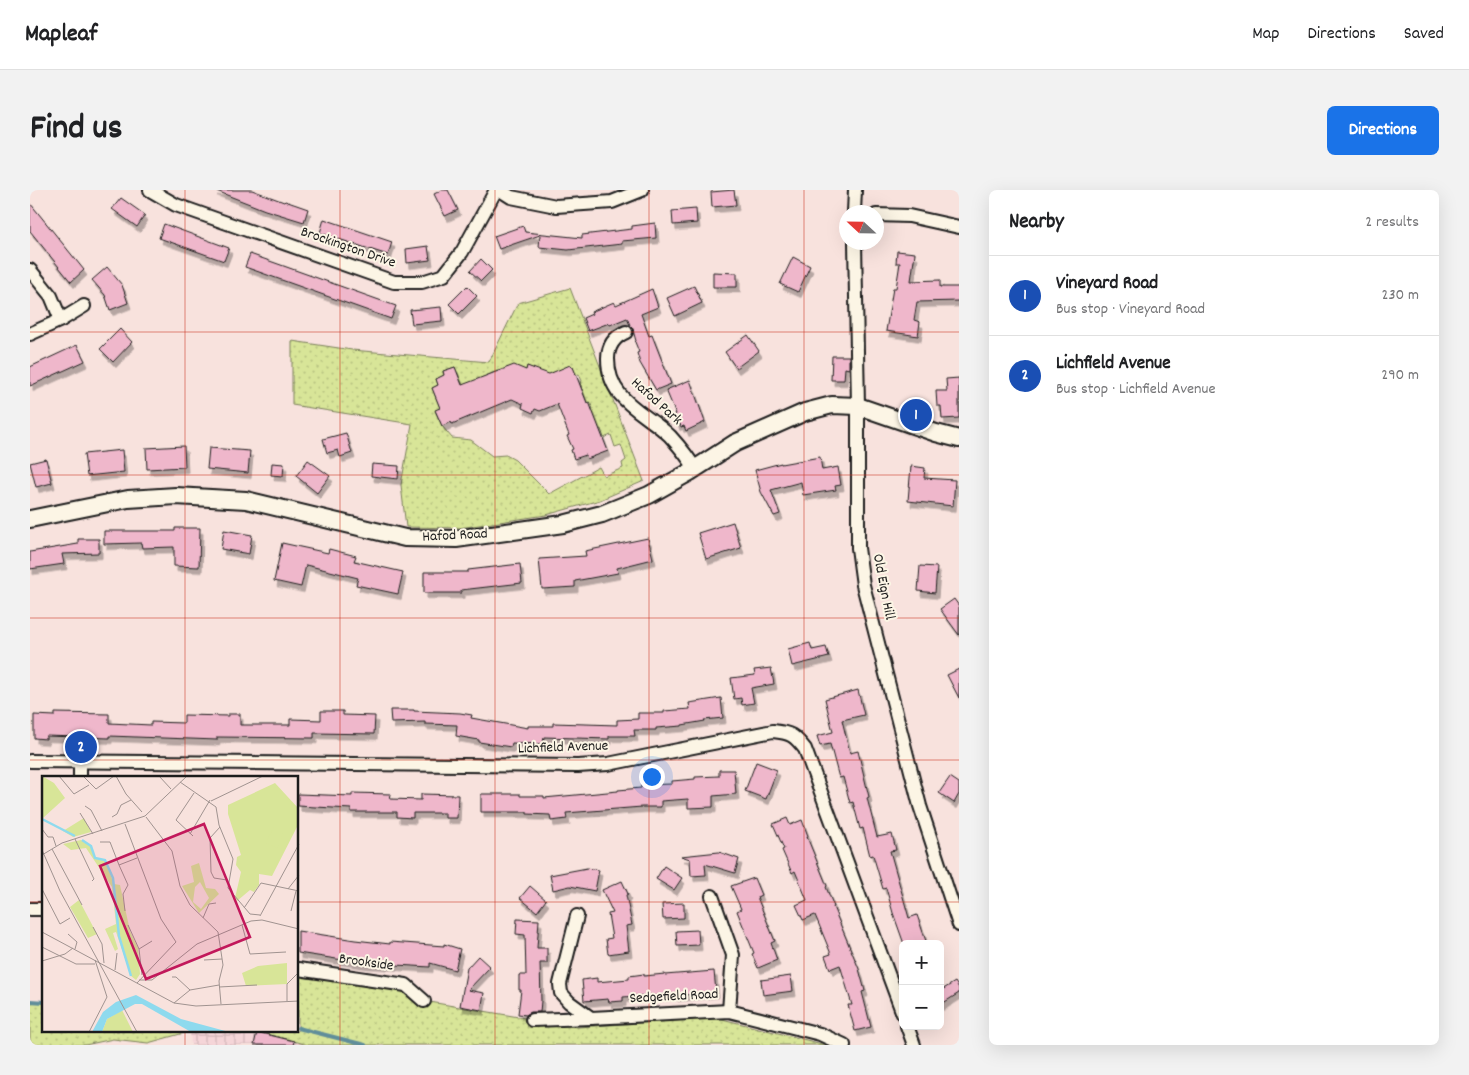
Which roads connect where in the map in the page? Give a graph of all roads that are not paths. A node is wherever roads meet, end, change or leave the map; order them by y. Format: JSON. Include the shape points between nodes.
{"nodes":[{"id":1,"x":150,"y":190,"type":"edge"},
{"id":2,"x":498,"y":190,"type":"edge"},
{"id":3,"x":642,"y":190,"type":"edge"},
{"id":4,"x":854,"y":190,"type":"edge"},
{"id":5,"x":854,"y":205,"type":"edge"},
{"id":6,"x":884,"y":215,"type":"edge"},
{"id":7,"x":959,"y":227,"type":"edge"},
{"id":8,"x":855,"y":250,"type":"edge"},
{"id":9,"x":30,"y":270,"type":"edge"},
{"id":10,"x":84,"y":306,"type":"dead end"},
{"id":11,"x":61,"y":320,"type":"junction"},
{"id":12,"x":626,"y":332,"type":"dead end"},
{"id":13,"x":30,"y":334,"type":"edge"},
{"id":14,"x":858,"y":406,"type":"junction"},
{"id":15,"x":959,"y":439,"type":"edge"},
{"id":16,"x":695,"y":469,"type":"junction"},
{"id":17,"x":30,"y":519,"type":"edge"},
{"id":18,"x":30,"y":761,"type":"edge"},
{"id":19,"x":80,"y":762,"type":"junction"},
{"id":20,"x":80,"y":776,"type":"edge"},
{"id":21,"x":712,"y":896,"type":"dead end"},
{"id":22,"x":577,"y":916,"type":"dead end"},
{"id":23,"x":959,"y":925,"type":"edge"},
{"id":24,"x":299,"y":969,"type":"edge"},
{"id":25,"x":424,"y":1001,"type":"dead end"},
{"id":26,"x":899,"y":1003,"type":"edge"},
{"id":27,"x":729,"y":1011,"type":"junction"},
{"id":28,"x":591,"y":1018,"type":"junction"},
{"id":29,"x":532,"y":1020,"type":"dead end"},
{"id":30,"x":908,"y":1030,"type":"edge"},
{"id":31,"x":844,"y":1045,"type":"edge"},
{"id":32,"x":914,"y":1045,"type":"edge"}],
"edges":[{"from":1,"to":2,"type":"street","name":"Brockington Drive","via":[[176,205],[394,282],[422,282],[444,276]]},
{"from":2,"to":3,"type":"street","via":[[512,197],[556,206],[612,202]]},
{"from":4,"to":5,"type":"street"},
{"from":6,"to":7,"type":"street","via":[[909,216]]},
{"from":8,"to":14,"type":"street","name":"Old Eign Hill"},
{"from":9,"to":11,"type":"street","via":[[51,296]]},
{"from":10,"to":11,"type":"street"},
{"from":11,"to":13,"type":"street"},
{"from":12,"to":16,"type":"street","name":"Hafod Park","via":[[619,335],[608,354],[608,370],[613,385],[629,403],[668,434],[686,453]]},
{"from":14,"to":15,"type":"street","name":"Hafod Road"},
{"from":14,"to":16,"type":"street","name":"Hafod Road","via":[[832,405],[805,412],[735,443]]},
{"from":14,"to":23,"type":"street","name":"Old Eign Hill","via":[[858,548],[864,584],[920,806]]},
{"from":16,"to":17,"type":"street","name":"Hafod Road","via":[[649,495],[602,514],[563,524],[456,539],[405,538],[246,500],[176,496],[128,498]]},
{"from":18,"to":19,"type":"street","name":"Lichfield Avenue"},
{"from":19,"to":20,"type":"street"},
{"from":19,"to":26,"type":"street","name":"Lichfield Avenue","via":[[578,766],[608,764],[773,731],[787,732],[805,749]]},
{"from":21,"to":27,"type":"street","via":[[733,955]]},
{"from":22,"to":28,"type":"street","via":[[560,984],[561,993]]},
{"from":24,"to":25,"type":"street","name":"Brookside","via":[[406,985]]},
{"from":27,"to":28,"type":"street","name":"Sedgefield Road"},
{"from":27,"to":31,"type":"street","name":"Sedgefield Road","via":[[820,1034]]},
{"from":28,"to":29,"type":"street","name":"Sedgefield Road"},
{"from":30,"to":32,"type":"street"}]}
